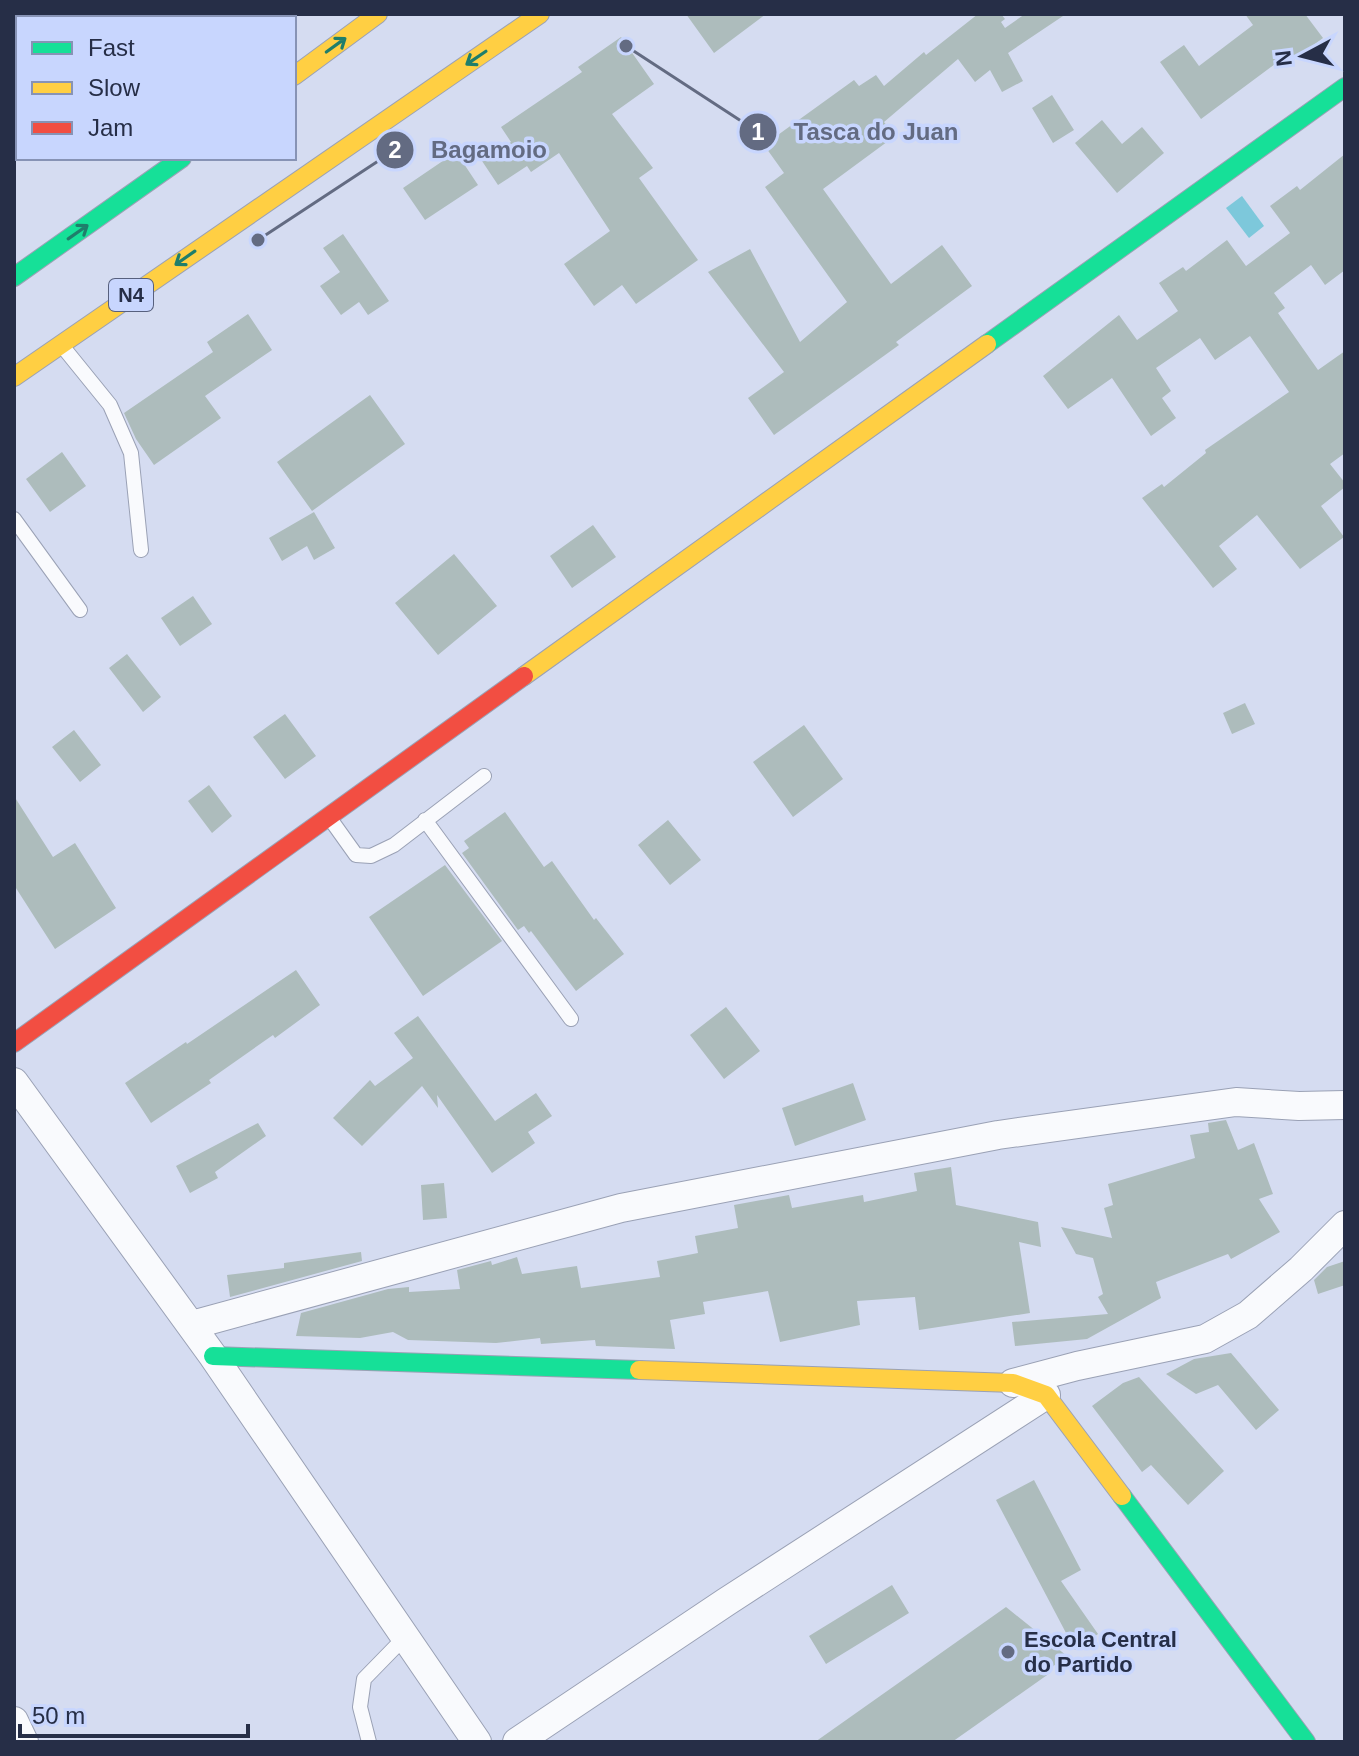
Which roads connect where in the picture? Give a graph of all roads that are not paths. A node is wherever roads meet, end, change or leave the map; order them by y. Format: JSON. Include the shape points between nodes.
{"nodes":[{"id":1,"x":378,"y":14,"type":"edge"},
{"id":2,"x":540,"y":14,"type":"edge"},
{"id":3,"x":296,"y":75,"type":"edge"},
{"id":4,"x":1345,"y":87,"type":"edge"},
{"id":5,"x":174,"y":160,"type":"edge"},
{"id":6,"x":152,"y":166,"type":"edge"},
{"id":7,"x":14,"y":277,"type":"edge"},
{"id":8,"x":61,"y":344,"type":"junction"},
{"id":9,"x":14,"y":377,"type":"edge"},
{"id":10,"x":14,"y":519,"type":"edge"},
{"id":11,"x":141,"y":550,"type":"dead end"},
{"id":12,"x":80,"y":610,"type":"dead end"},
{"id":13,"x":484,"y":776,"type":"dead end"},
{"id":14,"x":328,"y":817,"type":"junction"},
{"id":15,"x":425,"y":820,"type":"junction"},
{"id":16,"x":571,"y":1019,"type":"dead end"},
{"id":17,"x":14,"y":1043,"type":"edge"},
{"id":18,"x":14,"y":1082,"type":"edge"},
{"id":19,"x":1345,"y":1105,"type":"edge"},
{"id":20,"x":1345,"y":1225,"type":"edge"},
{"id":21,"x":192,"y":1325,"type":"junction"},
{"id":22,"x":213,"y":1356,"type":"junction"},
{"id":23,"x":1013,"y":1383,"type":"junction"},
{"id":24,"x":1046,"y":1395,"type":"junction"},
{"id":25,"x":404,"y":1638,"type":"junction"},
{"id":26,"x":14,"y":1721,"type":"edge"},
{"id":27,"x":24,"y":1742,"type":"edge"},
{"id":28,"x":369,"y":1742,"type":"edge"},
{"id":29,"x":475,"y":1742,"type":"edge"},
{"id":30,"x":517,"y":1742,"type":"edge"},
{"id":31,"x":1306,"y":1742,"type":"edge"}],
"edges":[{"from":3,"to":1,"type":"main road","one_way":true},
{"from":2,"to":8,"type":"main road","number":"N4","one_way":true},
{"from":4,"to":14,"type":"main road"},
{"from":5,"to":6,"type":"main road"},
{"from":7,"to":6,"type":"main road","one_way":true},
{"from":8,"to":9,"type":"main road","number":"N4"},
{"from":8,"to":11,"type":"lane","via":[[110,405],[131,453]]},
{"from":10,"to":12,"type":"lane"},
{"from":13,"to":15,"type":"lane"},
{"from":14,"to":15,"type":"lane","via":[[356,855],[371,856]]},
{"from":14,"to":17,"type":"main road"},
{"from":15,"to":16,"type":"lane"},
{"from":18,"to":21,"type":"street"},
{"from":19,"to":21,"type":"street","via":[[1236,1102],[998,1135],[621,1208]]},
{"from":20,"to":23,"type":"street","via":[[1248,1315],[1205,1339]]},
{"from":21,"to":22,"type":"street"},
{"from":22,"to":23,"type":"main road"},
{"from":22,"to":25,"type":"street"},
{"from":23,"to":24,"type":"main road"},
{"from":24,"to":30,"type":"street"},
{"from":24,"to":31,"type":"main road"},
{"from":25,"to":28,"type":"lane","via":[[364,1679],[360,1707]]},
{"from":25,"to":29,"type":"street"},
{"from":26,"to":27,"type":"street"}]}
